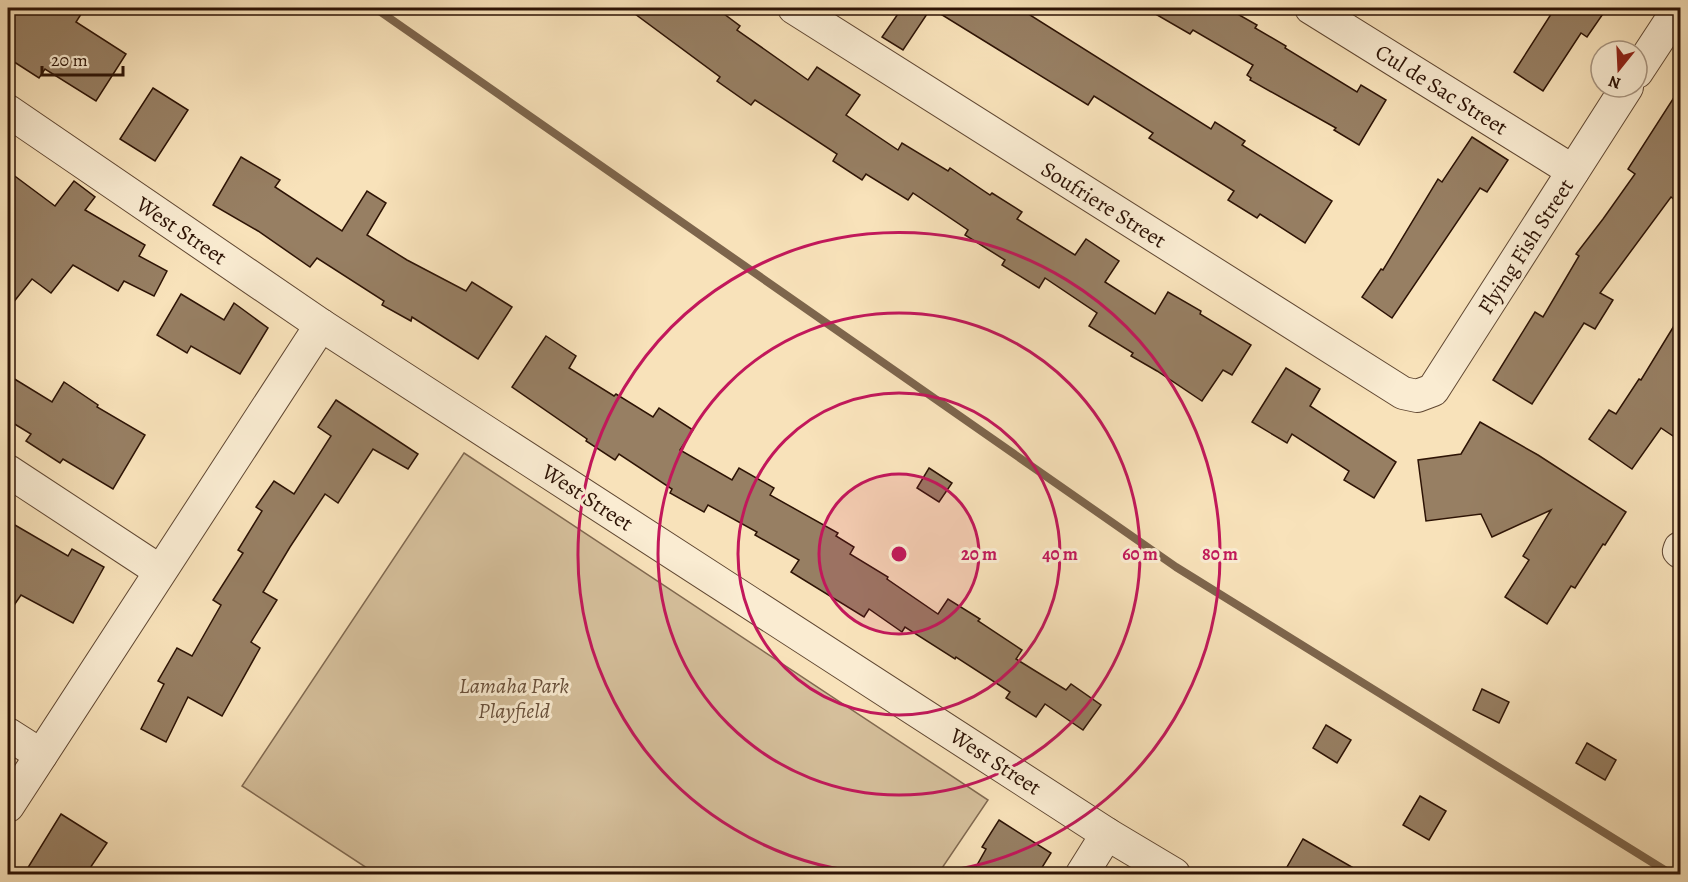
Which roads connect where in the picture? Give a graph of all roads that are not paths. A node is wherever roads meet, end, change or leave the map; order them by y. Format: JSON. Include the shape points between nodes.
{"nodes":[{"id":1,"x":794,"y":8,"type":"edge"},
{"id":2,"x":1679,"y":8,"type":"edge"},
{"id":3,"x":1319,"y":10,"type":"edge"},
{"id":4,"x":1649,"y":54,"type":"edge"},
{"id":5,"x":1619,"y":99,"type":"edge"},
{"id":6,"x":8,"y":111,"type":"edge"},
{"id":7,"x":1573,"y":171,"type":"junction"},
{"id":8,"x":321,"y":325,"type":"junction"},
{"id":9,"x":1417,"y":396,"type":"joint"},
{"id":10,"x":8,"y":471,"type":"edge"},
{"id":11,"x":160,"y":571,"type":"junction"},
{"id":12,"x":8,"y":734,"type":"edge"},
{"id":13,"x":41,"y":754,"type":"junction"},
{"id":14,"x":8,"y":806,"type":"edge"},
{"id":15,"x":1107,"y":834,"type":"junction"},
{"id":16,"x":1082,"y":874,"type":"edge"},
{"id":17,"x":1174,"y":874,"type":"edge"}],
"edges":[{"from":1,"to":9,"type":"street","name":"Soufriere Street","via":[[1403,393]]},
{"from":2,"to":4,"type":"street"},
{"from":3,"to":7,"type":"street","name":"Cul de Sac Street"},
{"from":5,"to":7,"type":"street","name":"Flying Fish Street"},
{"from":6,"to":8,"type":"street","name":"West Street"},
{"from":7,"to":9,"type":"street","name":"Flying Fish Street","via":[[1433,390]]},
{"from":8,"to":11,"type":"street"},
{"from":8,"to":15,"type":"street","name":"West Street"},
{"from":10,"to":11,"type":"street"},
{"from":11,"to":13,"type":"street"},
{"from":12,"to":13,"type":"street"},
{"from":13,"to":14,"type":"street"},
{"from":15,"to":16,"type":"street"},
{"from":15,"to":17,"type":"street","name":"West Street"}]}
